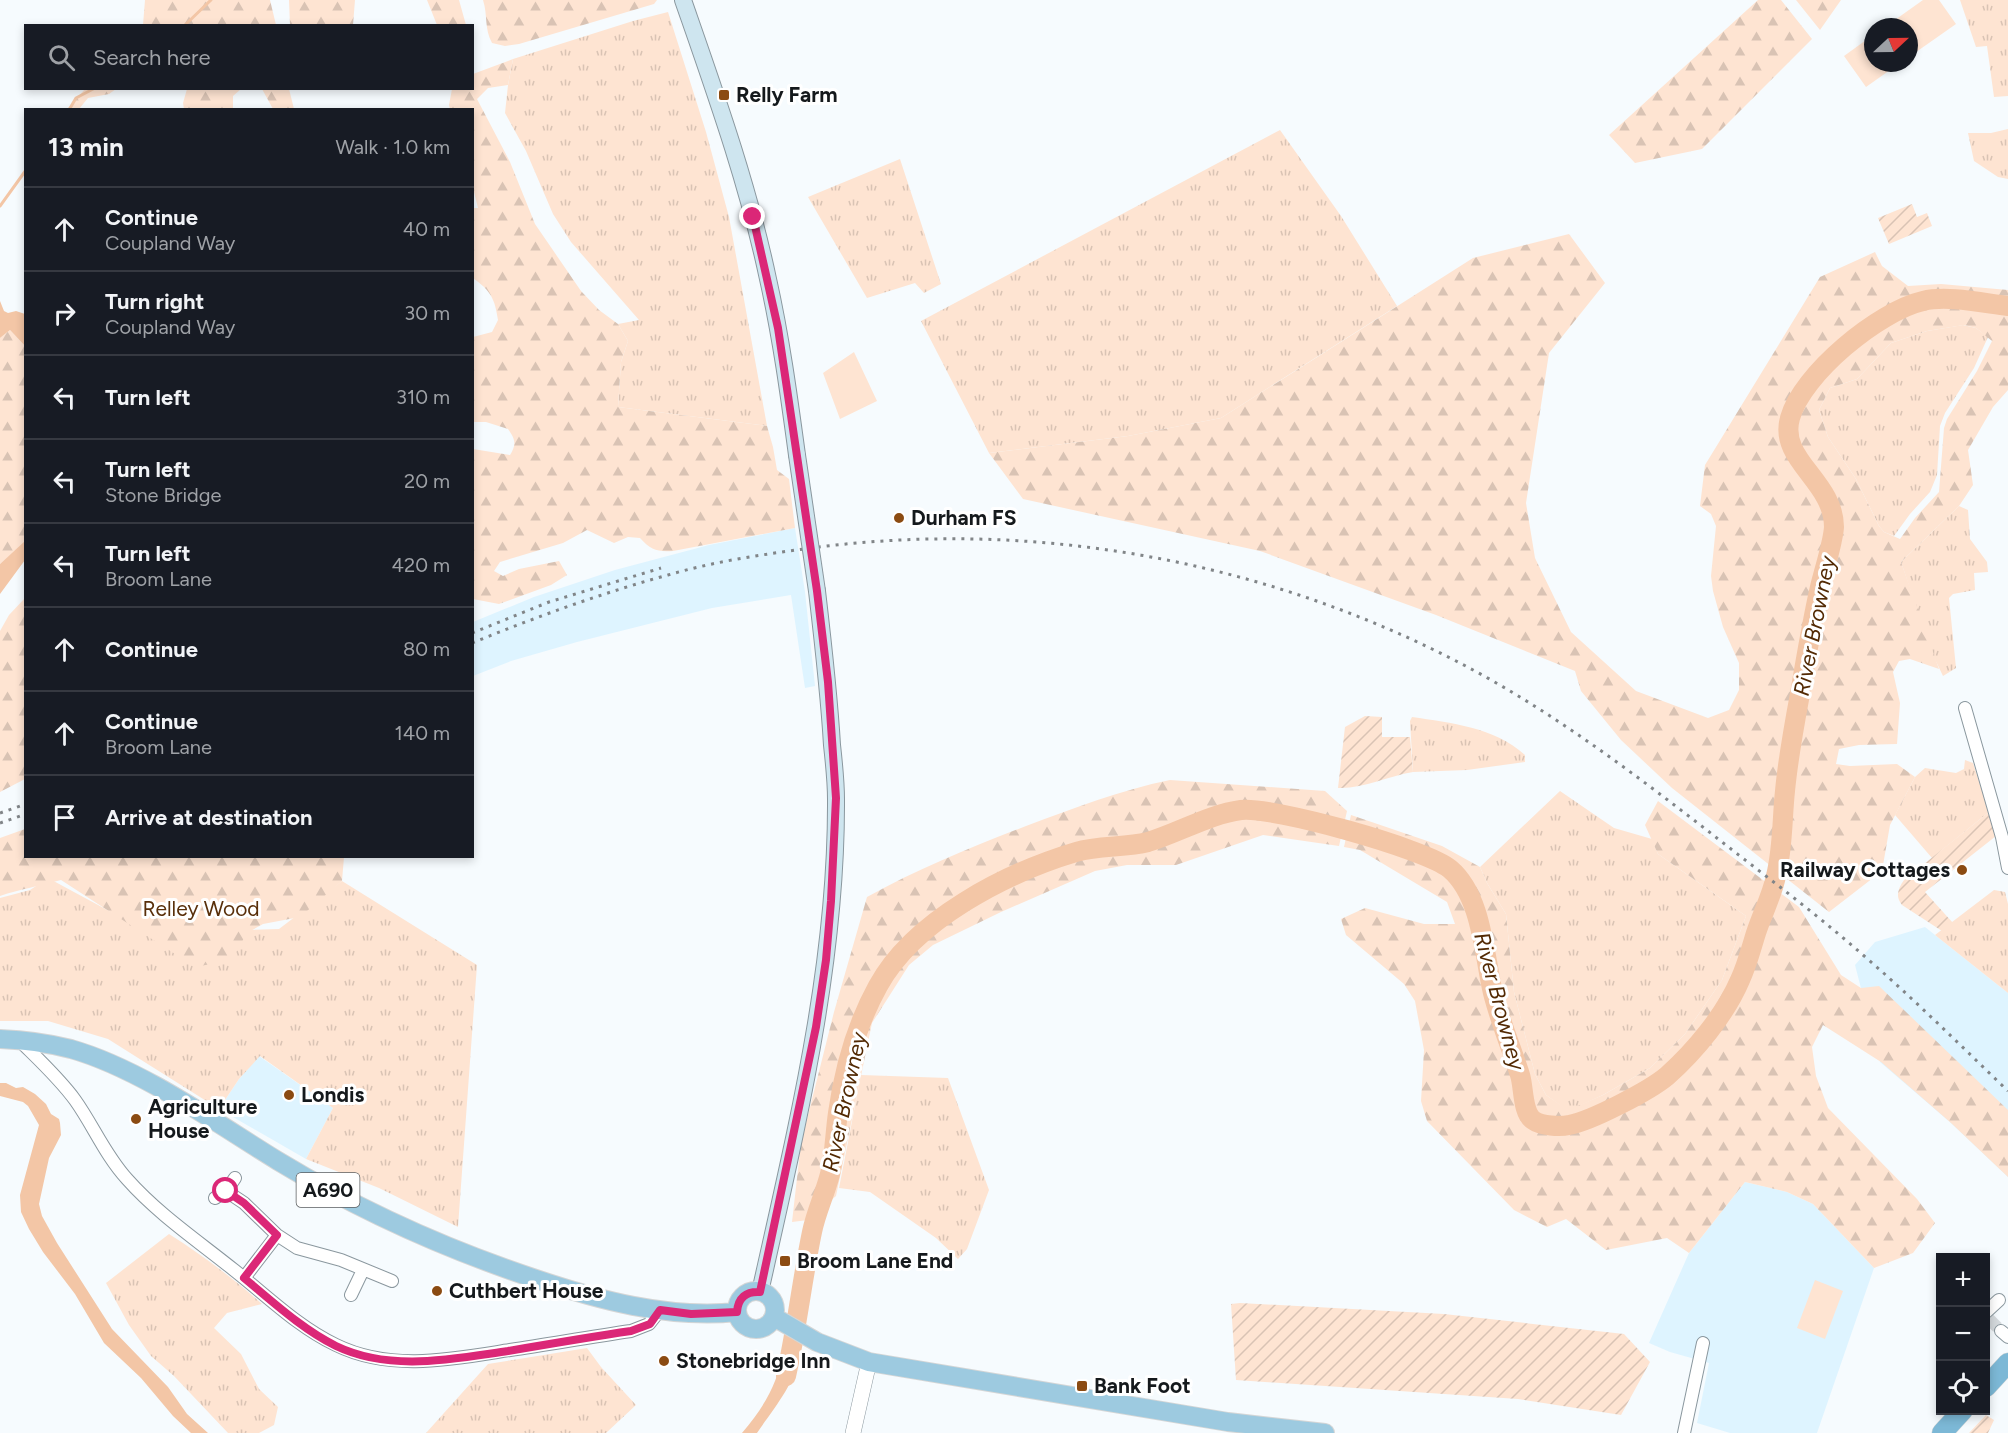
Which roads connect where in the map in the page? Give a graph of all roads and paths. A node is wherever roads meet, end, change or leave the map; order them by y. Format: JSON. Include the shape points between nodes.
{"nodes":[{"id":1,"x":683,"y":0,"type":"edge"},
{"id":2,"x":1965,"y":708,"type":"dead end"},
{"id":3,"x":2008,"y":868,"type":"edge"},
{"id":4,"x":9,"y":1039,"type":"edge"},
{"id":5,"x":235,"y":1178,"type":"dead end"},
{"id":6,"x":226,"y":1191,"type":"junction"},
{"id":7,"x":215,"y":1198,"type":"dead end"},
{"id":8,"x":277,"y":1235,"type":"junction"},
{"id":9,"x":363,"y":1270,"type":"junction"},
{"id":10,"x":244,"y":1278,"type":"junction"},
{"id":11,"x":392,"y":1281,"type":"dead end"},
{"id":12,"x":760,"y":1292,"type":"junction"},
{"id":13,"x":351,"y":1295,"type":"dead end"},
{"id":14,"x":1999,"y":1300,"type":"dead end"},
{"id":15,"x":660,"y":1310,"type":"junction"},
{"id":16,"x":1990,"y":1311,"type":"edge"},
{"id":17,"x":737,"y":1312,"type":"junction"},
{"id":18,"x":774,"y":1317,"type":"junction"},
{"id":19,"x":1703,"y":1343,"type":"dead end"},
{"id":20,"x":869,"y":1362,"type":"junction"},
{"id":21,"x":2008,"y":1364,"type":"edge"},
{"id":22,"x":1990,"y":1383,"type":"edge"},
{"id":23,"x":1958,"y":1415,"type":"edge"},
{"id":24,"x":853,"y":1433,"type":"edge"},
{"id":25,"x":1325,"y":1433,"type":"edge"},
{"id":26,"x":1684,"y":1433,"type":"edge"},
{"id":27,"x":1942,"y":1433,"type":"edge"}],
"edges":[{"from":1,"to":12,"type":"main road","bridge":true,"via":[[728,130],[756,228],[778,328],[817,591],[836,798],[826,960],[816,1027]]},
{"from":2,"to":3,"type":"street"},
{"from":4,"to":10,"type":"street","via":[[45,1065],[75,1099],[127,1179]]},
{"from":4,"to":15,"type":"main road","number":"A690","via":[[72,1049],[97,1058],[137,1077],[346,1200],[456,1251],[566,1289]]},
{"from":5,"to":6,"type":"street"},
{"from":6,"to":7,"type":"street"},
{"from":6,"to":8,"type":"street"},
{"from":8,"to":9,"type":"street","via":[[297,1248]]},
{"from":8,"to":10,"type":"street"},
{"from":9,"to":11,"type":"street"},
{"from":9,"to":13,"type":"street"},
{"from":10,"to":15,"type":"street","via":[[336,1346],[357,1354],[405,1361],[447,1360],[631,1331],[650,1324]]},
{"from":12,"to":17,"type":"main road","via":[[743,1296]]},
{"from":12,"to":18,"type":"main road","via":[[771,1298]]},
{"from":14,"to":16,"type":"street"},
{"from":15,"to":17,"type":"main road","number":"A690","via":[[691,1314]]},
{"from":17,"to":18,"type":"main road","via":[[745,1326],[756,1329],[767,1326]]},
{"from":18,"to":20,"type":"main road","via":[[817,1342]]},
{"from":19,"to":26,"type":"street"},
{"from":20,"to":24,"type":"street"},
{"from":20,"to":25,"type":"main road","via":[[1227,1422]]},
{"from":21,"to":22,"type":"highway"},
{"from":23,"to":27,"type":"highway"}]}
